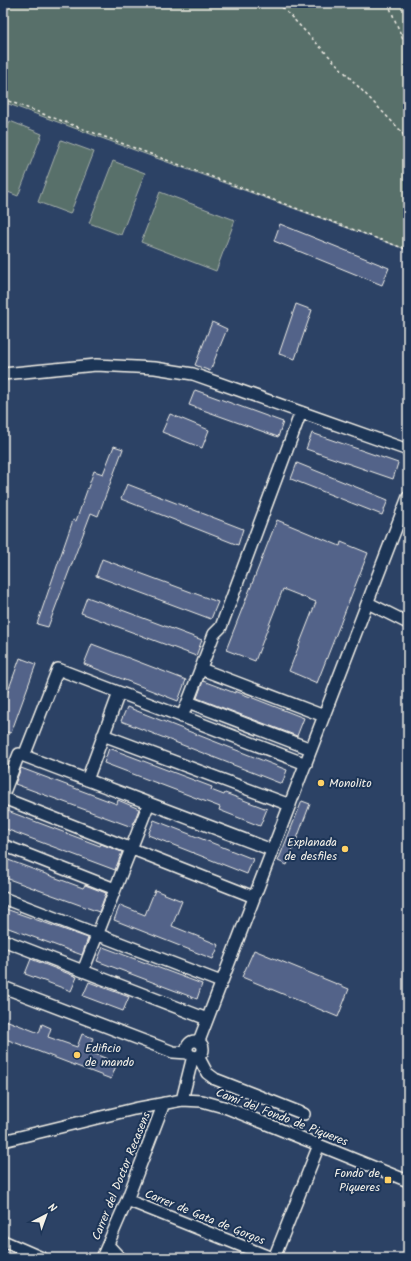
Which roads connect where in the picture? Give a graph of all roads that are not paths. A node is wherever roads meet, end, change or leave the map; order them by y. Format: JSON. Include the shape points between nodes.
{"nodes":[{"id":1,"x":3,"y":374,"type":"edge"},
{"id":2,"x":301,"y":412,"type":"junction"},
{"id":3,"x":408,"y":450,"type":"edge"},
{"id":4,"x":408,"y":497,"type":"edge"},
{"id":5,"x":368,"y":603,"type":"junction"},
{"id":6,"x":408,"y":623,"type":"edge"},
{"id":7,"x":201,"y":669,"type":"junction"},
{"id":8,"x":119,"y":693,"type":"junction"},
{"id":9,"x":188,"y":702,"type":"junction"},
{"id":10,"x":324,"y":716,"type":"junction"},
{"id":11,"x":182,"y":717,"type":"junction"},
{"id":12,"x":103,"y":735,"type":"junction"},
{"id":13,"x":311,"y":749,"type":"junction"},
{"id":14,"x":24,"y":756,"type":"junction"},
{"id":15,"x":306,"y":764,"type":"junction"},
{"id":16,"x":87,"y":780,"type":"junction"},
{"id":17,"x":3,"y":796,"type":"edge"},
{"id":18,"x":149,"y":803,"type":"junction"},
{"id":19,"x":290,"y":805,"type":"junction"},
{"id":20,"x":3,"y":845,"type":"edge"},
{"id":21,"x":131,"y":847,"type":"junction"},
{"id":22,"x":272,"y":850,"type":"junction"},
{"id":23,"x":115,"y":889,"type":"junction"},
{"id":24,"x":254,"y":897,"type":"junction"},
{"id":25,"x":3,"y":898,"type":"edge"},
{"id":26,"x":98,"y":934,"type":"junction"},
{"id":27,"x":3,"y":940,"type":"edge"},
{"id":28,"x":83,"y":971,"type":"junction"},
{"id":29,"x":221,"y":982,"type":"junction"},
{"id":30,"x":3,"y":986,"type":"edge"},
{"id":31,"x":207,"y":1019,"type":"junction"},
{"id":32,"x":193,"y":1055,"type":"junction"},
{"id":33,"x":182,"y":1100,"type":"junction"},
{"id":34,"x":164,"y":1103,"type":"junction"},
{"id":35,"x":304,"y":1114,"type":"dead end"},
{"id":36,"x":3,"y":1141,"type":"edge"},
{"id":37,"x":319,"y":1145,"type":"junction"},
{"id":38,"x":408,"y":1181,"type":"edge"},
{"id":39,"x":128,"y":1200,"type":"junction"},
{"id":40,"x":3,"y":1241,"type":"edge"},
{"id":41,"x":108,"y":1245,"type":"junction"},
{"id":42,"x":117,"y":1257,"type":"edge"},
{"id":43,"x":42,"y":1258,"type":"edge"},
{"id":44,"x":102,"y":1258,"type":"edge"},
{"id":45,"x":273,"y":1258,"type":"edge"}],
"edges":[{"from":1,"to":2,"type":"street","via":[[96,365],[155,368],[193,374]]},
{"from":2,"to":3,"type":"street"},
{"from":2,"to":7,"type":"street","via":[[221,627],[214,634]]},
{"from":4,"to":5,"type":"street"},
{"from":5,"to":6,"type":"street"},
{"from":5,"to":10,"type":"street"},
{"from":7,"to":9,"type":"street"},
{"from":7,"to":10,"type":"street"},
{"from":8,"to":11,"type":"street"},
{"from":8,"to":12,"type":"street"},
{"from":8,"to":14,"type":"street","via":[[58,670]]},
{"from":9,"to":11,"type":"street"},
{"from":9,"to":13,"type":"street"},
{"from":10,"to":13,"type":"street"},
{"from":11,"to":15,"type":"street"},
{"from":12,"to":16,"type":"street"},
{"from":12,"to":19,"type":"street"},
{"from":13,"to":15,"type":"street"},
{"from":14,"to":16,"type":"street"},
{"from":14,"to":17,"type":"street","via":[[19,754]]},
{"from":15,"to":19,"type":"street"},
{"from":16,"to":18,"type":"street"},
{"from":17,"to":21,"type":"street"},
{"from":18,"to":21,"type":"street"},
{"from":18,"to":22,"type":"street"},
{"from":19,"to":22,"type":"street"},
{"from":20,"to":23,"type":"street"},
{"from":21,"to":23,"type":"street"},
{"from":21,"to":24,"type":"street"},
{"from":22,"to":24,"type":"street"},
{"from":23,"to":26,"type":"street"},
{"from":24,"to":29,"type":"street"},
{"from":25,"to":26,"type":"street"},
{"from":26,"to":28,"type":"street"},
{"from":26,"to":29,"type":"street"},
{"from":27,"to":28,"type":"street"},
{"from":28,"to":31,"type":"street"},
{"from":29,"to":31,"type":"street"},
{"from":30,"to":32,"type":"street","via":[[173,1052]]},
{"from":31,"to":32,"type":"street","via":[[199,1041],[204,1050]]},
{"from":32,"to":33,"type":"street"},
{"from":32,"to":35,"type":"street","via":[[215,1079]]},
{"from":33,"to":34,"type":"street","name":"Camí del Fondo de Piqueres"},
{"from":33,"to":37,"type":"street","name":"Camí del Fondo de Piqueres","via":[[202,1101],[227,1108]]},
{"from":34,"to":36,"type":"street","name":"Camí del Fondo de Piqueres"},
{"from":34,"to":39,"type":"street","name":"Carrer del Doctor Recasens"},
{"from":37,"to":38,"type":"street","name":"Camí del Fondo de Piqueres"},
{"from":37,"to":45,"type":"street"},
{"from":39,"to":41,"type":"street","name":"Carrer del Doctor Recasens"},
{"from":39,"to":45,"type":"street","name":"Carrer de Gata de Gorgos"},
{"from":40,"to":43,"type":"street"},
{"from":41,"to":42,"type":"street"},
{"from":41,"to":44,"type":"street","name":"Carrer del Doctor Recasens"}]}
